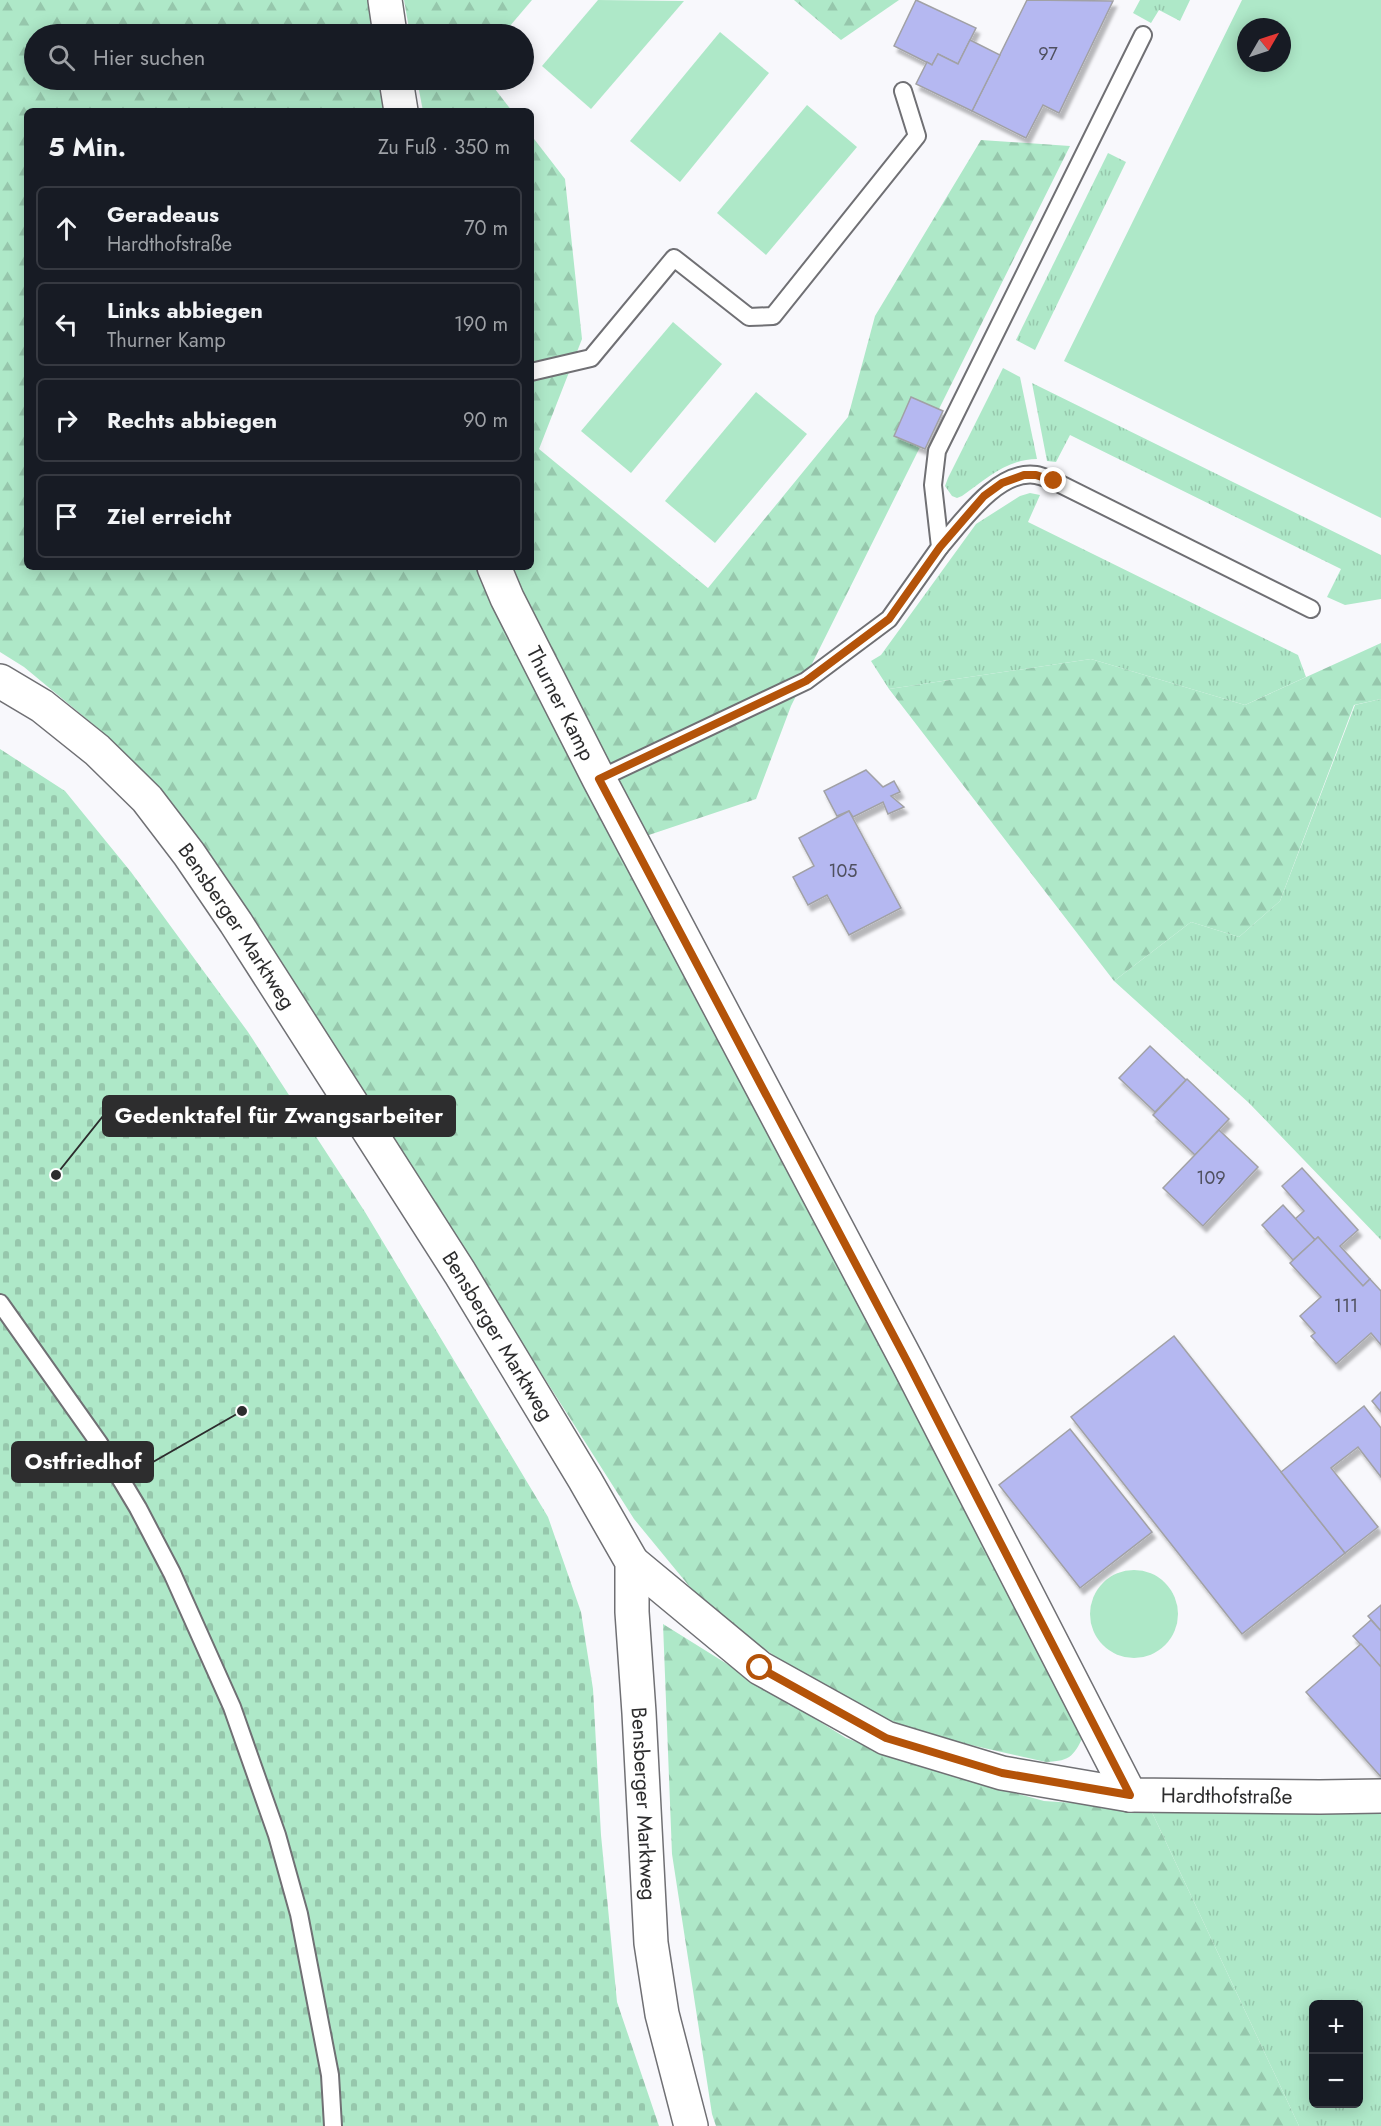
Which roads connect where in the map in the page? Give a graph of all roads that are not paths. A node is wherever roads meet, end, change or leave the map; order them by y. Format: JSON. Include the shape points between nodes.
{"nodes":[{"id":1,"x":385,"y":0,"type":"edge"},
{"id":2,"x":389,"y":24,"type":"edge"},
{"id":3,"x":1143,"y":35,"type":"dead end"},
{"id":4,"x":398,"y":90,"type":"edge"},
{"id":5,"x":903,"y":91,"type":"dead end"},
{"id":6,"x":401,"y":108,"type":"edge"},
{"id":7,"x":534,"y":371,"type":"edge"},
{"id":8,"x":940,"y":547,"type":"junction"},
{"id":9,"x":495,"y":570,"type":"edge"},
{"id":10,"x":1311,"y":609,"type":"dead end"},
{"id":11,"x":0,"y":681,"type":"edge"},
{"id":12,"x":599,"y":779,"type":"junction"},
{"id":13,"x":0,"y":1303,"type":"edge"},
{"id":14,"x":632,"y":1562,"type":"junction"},
{"id":15,"x":1130,"y":1795,"type":"junction"},
{"id":16,"x":1381,"y":1796,"type":"edge"},
{"id":17,"x":333,"y":2126,"type":"edge"},
{"id":18,"x":691,"y":2126,"type":"edge"}],
"edges":[{"from":1,"to":2,"type":"street"},
{"from":3,"to":8,"type":"lane","via":[[937,451],[933,485]]},
{"from":4,"to":6,"type":"street"},
{"from":5,"to":7,"type":"lane","via":[[917,136],[773,316],[749,317],[674,258],[591,358]]},
{"from":8,"to":10,"type":"lane","via":[[984,496],[1002,483],[1036,475]]},
{"from":8,"to":12,"type":"lane","via":[[889,619],[806,681]]},
{"from":9,"to":12,"type":"street","name":"Thurner Kamp"},
{"from":11,"to":14,"type":"street","name":"Bensberger Marktweg","via":[[42,706],[97,750],[147,800],[189,854],[460,1274]]},
{"from":12,"to":15,"type":"street","name":"Thurner Kamp","via":[[908,1363]]},
{"from":13,"to":17,"type":"lane","via":[[99,1443],[138,1508],[232,1707],[277,1835],[299,1914],[330,2075]]},
{"from":14,"to":15,"type":"street","name":"Hardthofstraße","via":[[760,1668],[886,1738],[1002,1773]]},
{"from":14,"to":18,"type":"street","name":"Bensberger Marktweg","via":[[651,1943],[662,2014]]},
{"from":15,"to":16,"type":"street","name":"Hardthofstraße"}]}
